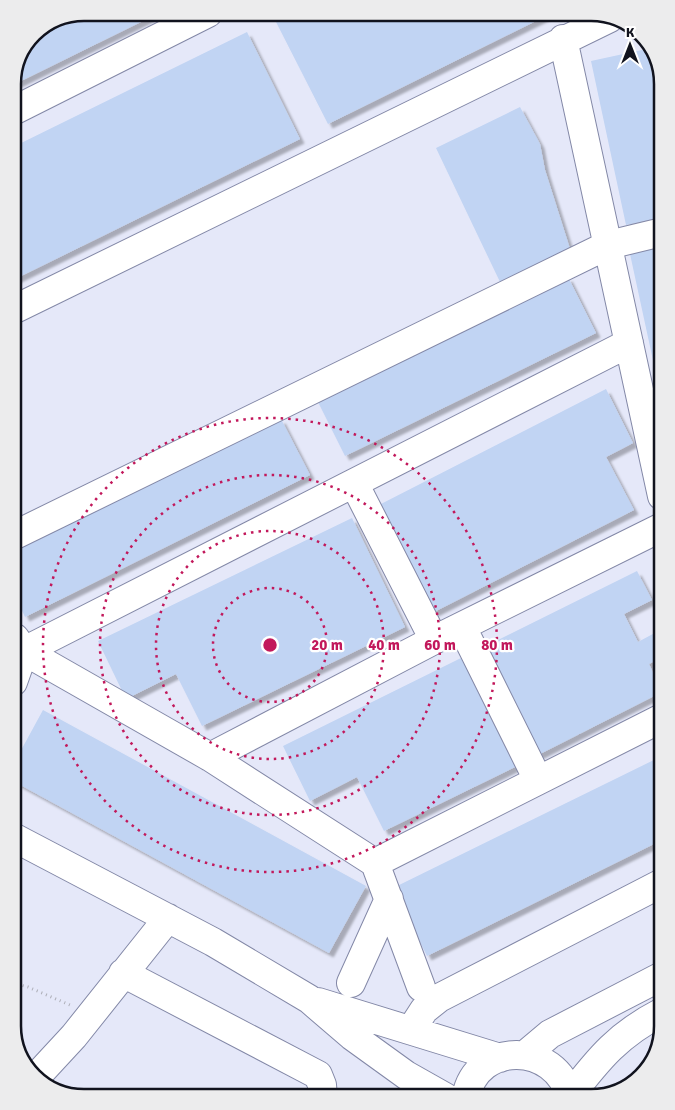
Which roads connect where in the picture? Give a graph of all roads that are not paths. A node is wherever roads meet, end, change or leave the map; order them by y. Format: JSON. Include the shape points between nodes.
{"nodes":[{"id":1,"x":190,"y":21,"type":"edge"},
{"id":2,"x":602,"y":22,"type":"edge"},
{"id":3,"x":564,"y":39,"type":"junction"},
{"id":4,"x":21,"y":107,"type":"edge"},
{"id":5,"x":654,"y":234,"type":"edge"},
{"id":6,"x":608,"y":245,"type":"junction"},
{"id":7,"x":21,"y":306,"type":"edge"},
{"id":8,"x":629,"y":343,"type":"junction"},
{"id":9,"x":654,"y":459,"type":"edge"},
{"id":10,"x":354,"y":483,"type":"junction"},
{"id":11,"x":654,"y":531,"type":"edge"},
{"id":12,"x":21,"y":532,"type":"edge"},
{"id":13,"x":462,"y":627,"type":"junction"},
{"id":14,"x":434,"y":640,"type":"junction"},
{"id":15,"x":21,"y":642,"type":"edge"},
{"id":16,"x":21,"y":645,"type":"edge"},
{"id":17,"x":654,"y":722,"type":"edge"},
{"id":18,"x":210,"y":757,"type":"junction"},
{"id":19,"x":538,"y":780,"type":"junction"},
{"id":20,"x":21,"y":842,"type":"edge"},
{"id":21,"x":375,"y":863,"type":"junction"},
{"id":22,"x":654,"y":886,"type":"edge"},
{"id":23,"x":389,"y":899,"type":"junction"},
{"id":24,"x":168,"y":918,"type":"junction"},
{"id":25,"x":123,"y":973,"type":"junction"},
{"id":26,"x":654,"y":980,"type":"edge"},
{"id":27,"x":351,"y":983,"type":"dead end"},
{"id":28,"x":420,"y":987,"type":"dead end"},
{"id":29,"x":310,"y":999,"type":"junction"},
{"id":30,"x":654,"y":1016,"type":"edge"},
{"id":31,"x":411,"y":1030,"type":"junction"},
{"id":32,"x":512,"y":1056,"type":"junction"},
{"id":33,"x":41,"y":1071,"type":"edge"},
{"id":34,"x":322,"y":1089,"type":"edge"},
{"id":35,"x":429,"y":1089,"type":"edge"},
{"id":36,"x":469,"y":1089,"type":"edge"},
{"id":37,"x":567,"y":1089,"type":"edge"},
{"id":38,"x":576,"y":1089,"type":"edge"}],
"edges":[{"from":1,"to":4,"type":"street"},
{"from":2,"to":3,"type":"street"},
{"from":3,"to":6,"type":"street"},
{"from":3,"to":7,"type":"street"},
{"from":5,"to":6,"type":"street"},
{"from":6,"to":8,"type":"street"},
{"from":6,"to":12,"type":"street"},
{"from":8,"to":9,"type":"street"},
{"from":8,"to":10,"type":"street"},
{"from":10,"to":14,"type":"street"},
{"from":10,"to":15,"type":"street"},
{"from":11,"to":13,"type":"street"},
{"from":13,"to":14,"type":"street"},
{"from":13,"to":19,"type":"street"},
{"from":14,"to":18,"type":"street"},
{"from":16,"to":18,"type":"street"},
{"from":17,"to":19,"type":"street"},
{"from":18,"to":21,"type":"street"},
{"from":19,"to":21,"type":"street"},
{"from":20,"to":24,"type":"street"},
{"from":21,"to":23,"type":"street"},
{"from":22,"to":31,"type":"street","via":[[438,998],[424,1010]]},
{"from":23,"to":27,"type":"street"},
{"from":23,"to":28,"type":"street"},
{"from":24,"to":25,"type":"street"},
{"from":24,"to":29,"type":"street"},
{"from":25,"to":33,"type":"street","via":[[74,1036]]},
{"from":25,"to":34,"type":"street","via":[[318,1075]]},
{"from":26,"to":32,"type":"street"},
{"from":29,"to":31,"type":"street"},
{"from":29,"to":35,"type":"street","via":[[352,1036]]},
{"from":30,"to":38,"type":"street","via":[[607,1050]]},
{"from":31,"to":32,"type":"street"},
{"from":32,"to":36,"type":"street","via":[[488,1064],[478,1072]]},
{"from":32,"to":37,"type":"street","via":[[537,1058],[553,1069]]}]}
